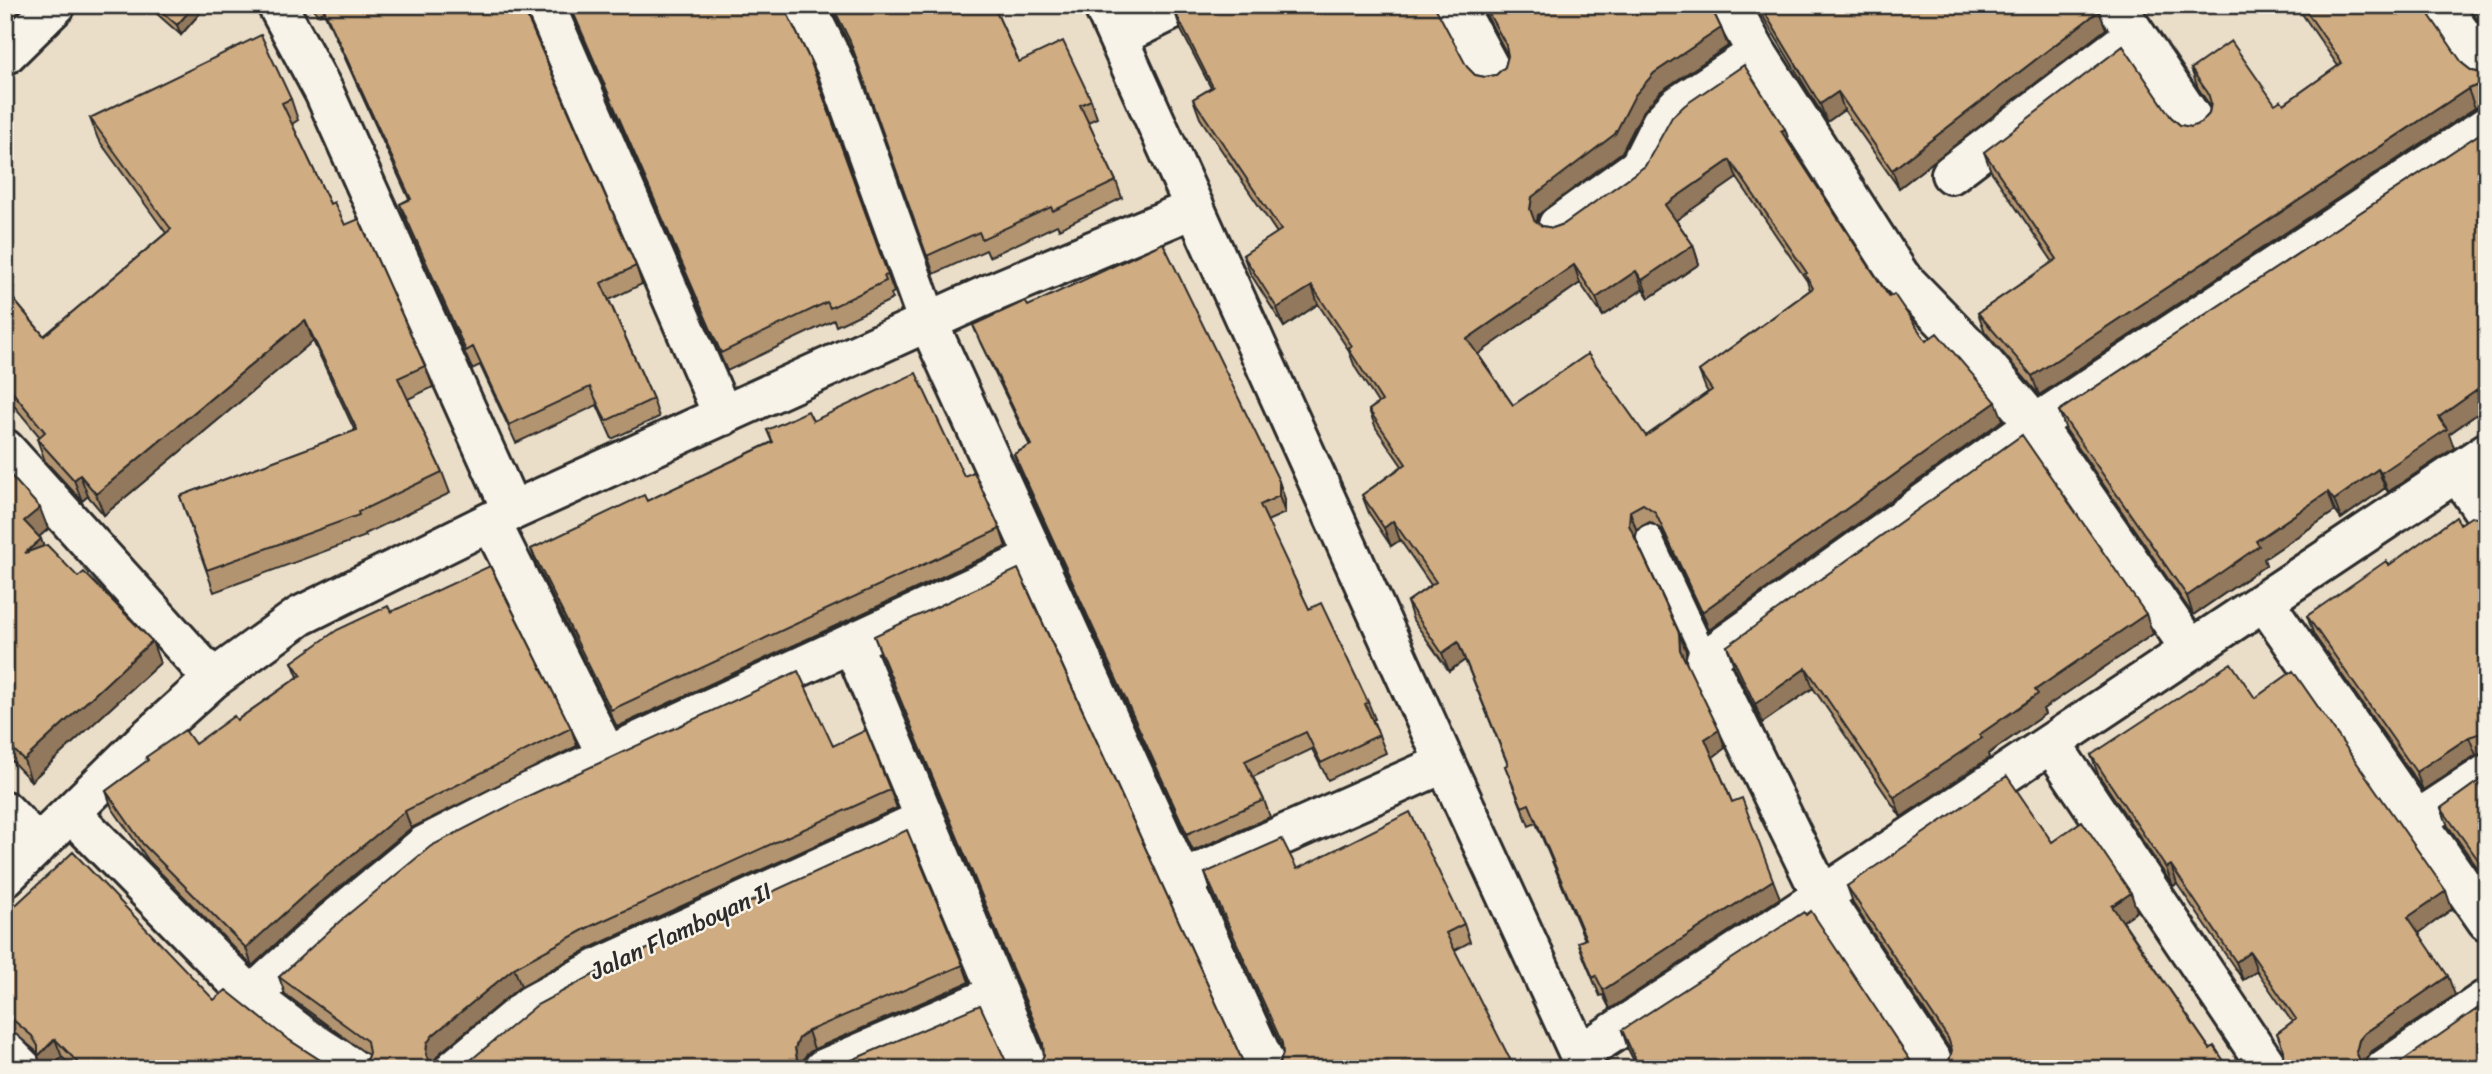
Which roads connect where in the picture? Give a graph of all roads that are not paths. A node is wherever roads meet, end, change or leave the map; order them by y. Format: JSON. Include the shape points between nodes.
{"nodes":[{"id":1,"x":56,"y":5,"type":"edge"},
{"id":2,"x":277,"y":5,"type":"edge"},
{"id":3,"x":545,"y":5,"type":"edge"},
{"id":4,"x":806,"y":5,"type":"edge"},
{"id":5,"x":1183,"y":5,"type":"edge"},
{"id":6,"x":1456,"y":5,"type":"edge"},
{"id":7,"x":1730,"y":5,"type":"edge"},
{"id":8,"x":2447,"y":5,"type":"edge"},
{"id":9,"x":2125,"y":20,"type":"edge"},
{"id":10,"x":1110,"y":21,"type":"edge"},
{"id":11,"x":1757,"y":53,"type":"junction"},
{"id":12,"x":5,"y":55,"type":"edge"},
{"id":13,"x":2487,"y":70,"type":"edge"},
{"id":14,"x":1493,"y":74,"type":"edge"},
{"id":15,"x":2196,"y":124,"type":"edge"},
{"id":16,"x":2487,"y":126,"type":"edge"},
{"id":17,"x":1951,"y":174,"type":"dead end"},
{"id":18,"x":1195,"y":208,"type":"junction"},
{"id":19,"x":1558,"y":225,"type":"edge"},
{"id":20,"x":928,"y":322,"type":"junction"},
{"id":21,"x":723,"y":416,"type":"junction"},
{"id":22,"x":2035,"y":424,"type":"junction"},
{"id":23,"x":5,"y":449,"type":"edge"},
{"id":24,"x":2472,"y":462,"type":"edge"},
{"id":25,"x":2487,"y":516,"type":"edge"},
{"id":26,"x":501,"y":517,"type":"junction"},
{"id":27,"x":1649,"y":537,"type":"dead end"},
{"id":28,"x":1035,"y":558,"type":"junction"},
{"id":29,"x":2264,"y":601,"type":"junction"},
{"id":30,"x":852,"y":643,"type":"junction"},
{"id":31,"x":2191,"y":650,"type":"junction"},
{"id":32,"x":1706,"y":659,"type":"junction"},
{"id":33,"x":213,"y":679,"type":"junction"},
{"id":34,"x":2051,"y":743,"type":"junction"},
{"id":35,"x":607,"y":756,"type":"junction"},
{"id":36,"x":1445,"y":763,"type":"junction"},
{"id":37,"x":2487,"y":774,"type":"edge"},
{"id":38,"x":5,"y":811,"type":"edge"},
{"id":39,"x":71,"y":813,"type":"junction"},
{"id":40,"x":925,"y":819,"type":"junction"},
{"id":41,"x":2417,"y":820,"type":"junction"},
{"id":42,"x":38,"y":845,"type":"junction"},
{"id":43,"x":5,"y":877,"type":"edge"},
{"id":44,"x":1182,"y":880,"type":"junction"},
{"id":45,"x":1822,"y":896,"type":"junction"},
{"id":46,"x":2487,"y":921,"type":"edge"},
{"id":47,"x":998,"y":994,"type":"junction"},
{"id":48,"x":251,"y":996,"type":"junction"},
{"id":49,"x":2487,"y":999,"type":"edge"},
{"id":50,"x":5,"y":1051,"type":"edge"},
{"id":51,"x":1583,"y":1061,"type":"edge"},
{"id":52,"x":23,"y":1069,"type":"edge"},
{"id":53,"x":354,"y":1069,"type":"edge"},
{"id":54,"x":454,"y":1069,"type":"edge"},
{"id":55,"x":824,"y":1069,"type":"edge"},
{"id":56,"x":1029,"y":1069,"type":"edge"},
{"id":57,"x":1268,"y":1069,"type":"edge"},
{"id":58,"x":1937,"y":1069,"type":"edge"},
{"id":59,"x":2269,"y":1069,"type":"edge"},
{"id":60,"x":2385,"y":1069,"type":"edge"}],
"edges":[{"from":1,"to":12,"type":"street"},
{"from":2,"to":26,"type":"street","via":[[324,92]]},
{"from":3,"to":21,"type":"street"},
{"from":4,"to":20,"type":"street","via":[[837,69]]},
{"from":5,"to":10,"type":"street"},
{"from":6,"to":14,"type":"street"},
{"from":7,"to":11,"type":"street"},
{"from":8,"to":13,"type":"street","via":[[2451,20]]},
{"from":9,"to":15,"type":"street"},
{"from":9,"to":17,"type":"street"},
{"from":10,"to":18,"type":"street"},
{"from":11,"to":19,"type":"street","via":[[1677,106],[1661,123],[1639,167]]},
{"from":11,"to":22,"type":"street","via":[[1900,276],[1976,354]]},
{"from":16,"to":22,"type":"street"},
{"from":18,"to":20,"type":"street"},
{"from":18,"to":36,"type":"street"},
{"from":20,"to":21,"type":"street"},
{"from":20,"to":28,"type":"street"},
{"from":21,"to":26,"type":"street"},
{"from":22,"to":31,"type":"street"},
{"from":22,"to":32,"type":"street"},
{"from":23,"to":33,"type":"street"},
{"from":24,"to":25,"type":"street"},
{"from":24,"to":29,"type":"street"},
{"from":26,"to":33,"type":"street","via":[[300,616]]},
{"from":26,"to":35,"type":"street"},
{"from":27,"to":32,"type":"lane"},
{"from":28,"to":30,"type":"street"},
{"from":28,"to":44,"type":"street"},
{"from":29,"to":31,"type":"street"},
{"from":29,"to":41,"type":"street"},
{"from":30,"to":35,"type":"street"},
{"from":30,"to":40,"type":"street"},
{"from":31,"to":34,"type":"street"},
{"from":32,"to":45,"type":"street"},
{"from":33,"to":39,"type":"street"},
{"from":34,"to":45,"type":"street"},
{"from":34,"to":59,"type":"street"},
{"from":35,"to":48,"type":"street","via":[[425,845]]},
{"from":36,"to":44,"type":"street"},
{"from":36,"to":51,"type":"street"},
{"from":37,"to":41,"type":"street"},
{"from":38,"to":42,"type":"street"},
{"from":39,"to":42,"type":"street"},
{"from":39,"to":48,"type":"street"},
{"from":40,"to":47,"type":"street"},
{"from":40,"to":54,"type":"street","name":"Jalan Flamboyan II","via":[[603,966],[531,1005]]},
{"from":41,"to":46,"type":"street"},
{"from":42,"to":43,"type":"street"},
{"from":44,"to":57,"type":"street"},
{"from":45,"to":51,"type":"street"},
{"from":45,"to":58,"type":"street"},
{"from":47,"to":55,"type":"street"},
{"from":47,"to":56,"type":"street"},
{"from":48,"to":53,"type":"street"},
{"from":49,"to":60,"type":"street"},
{"from":50,"to":52,"type":"street"}]}
